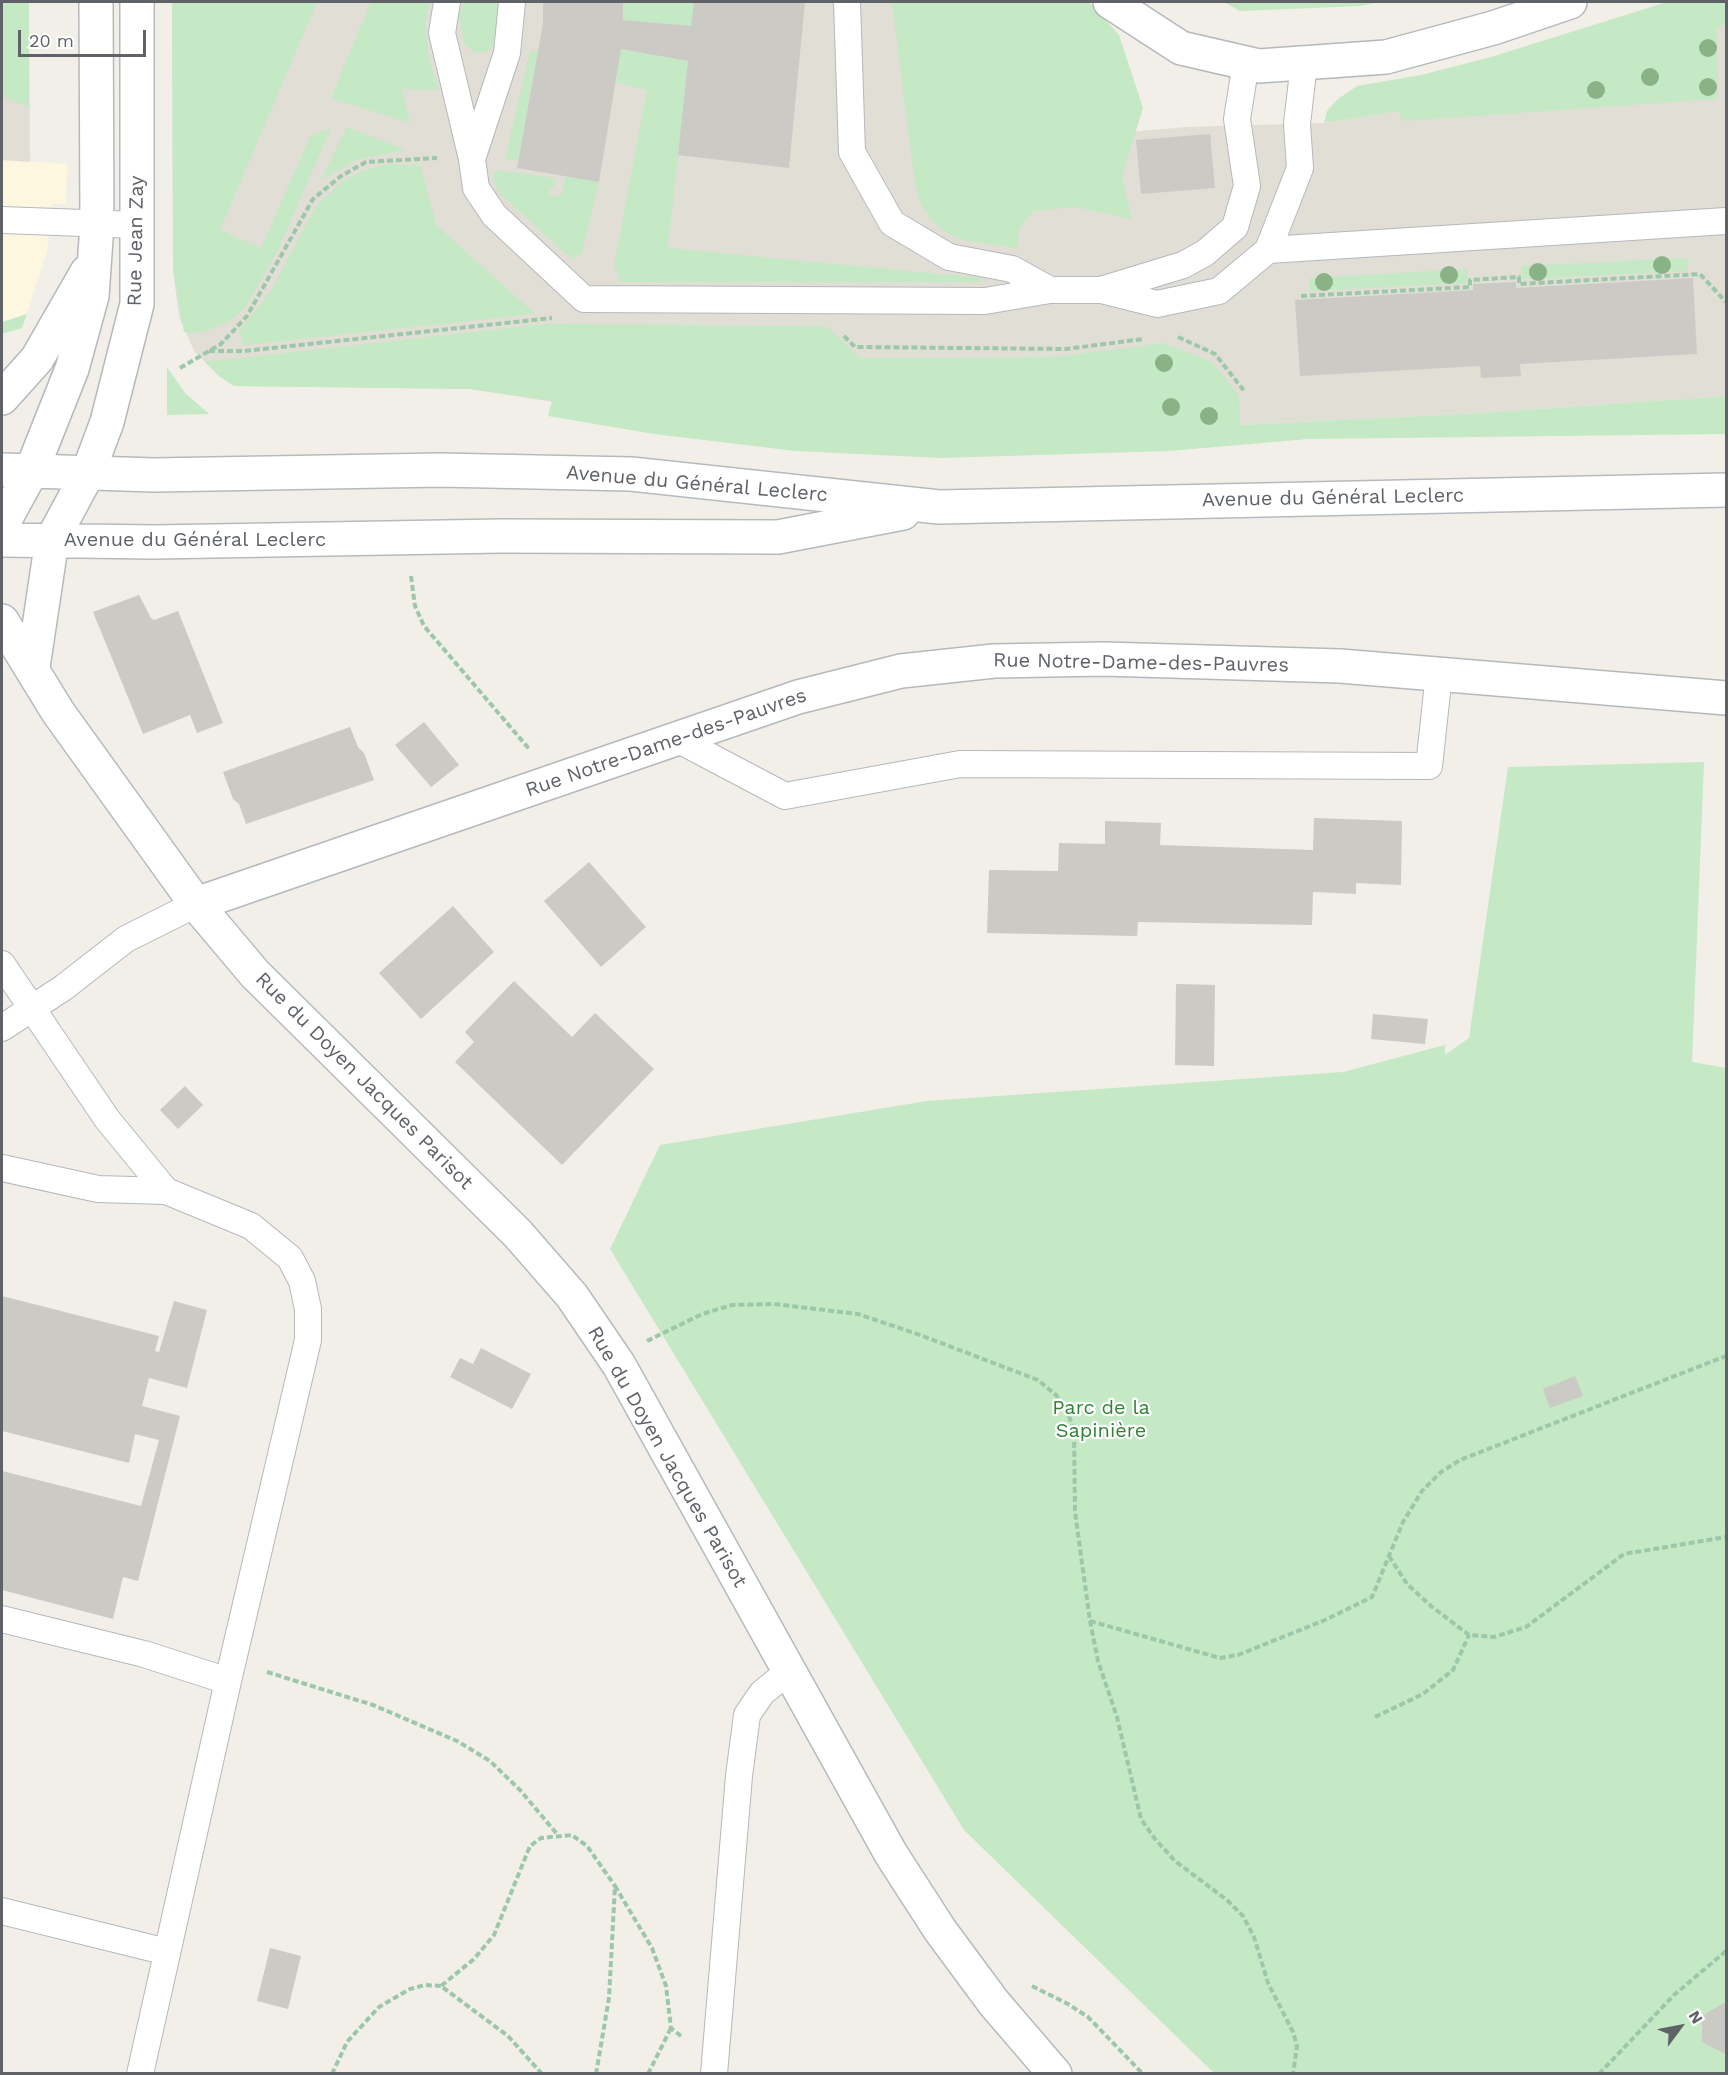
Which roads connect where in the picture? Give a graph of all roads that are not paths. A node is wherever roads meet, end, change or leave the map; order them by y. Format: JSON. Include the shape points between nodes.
{"nodes":[{"id":1,"x":96,"y":2,"type":"edge"},
{"id":2,"x":137,"y":2,"type":"edge"},
{"id":3,"x":447,"y":2,"type":"edge"},
{"id":4,"x":512,"y":2,"type":"edge"},
{"id":5,"x":847,"y":2,"type":"edge"},
{"id":6,"x":1110,"y":2,"type":"edge"},
{"id":7,"x":1570,"y":2,"type":"edge"},
{"id":8,"x":1246,"y":63,"type":"junction"},
{"id":9,"x":1304,"y":63,"type":"junction"},
{"id":10,"x":472,"y":159,"type":"junction"},
{"id":11,"x":2,"y":220,"type":"edge"},
{"id":12,"x":1726,"y":221,"type":"edge"},
{"id":13,"x":97,"y":225,"type":"junction"},
{"id":14,"x":138,"y":225,"type":"junction"},
{"id":15,"x":1268,"y":250,"type":"junction"},
{"id":16,"x":94,"y":260,"type":"junction"},
{"id":17,"x":1050,"y":290,"type":"junction"},
{"id":18,"x":1101,"y":290,"type":"junction"},
{"id":19,"x":2,"y":398,"type":"edge"},
{"id":20,"x":16,"y":471,"type":"edge"},
{"id":21,"x":88,"y":473,"type":"junction"},
{"id":22,"x":1726,"y":490,"type":"edge"},
{"id":23,"x":939,"y":507,"type":"junction"},
{"id":24,"x":2,"y":525,"type":"edge"},
{"id":25,"x":2,"y":540,"type":"edge"},
{"id":26,"x":52,"y":540,"type":"junction"},
{"id":27,"x":14,"y":633,"type":"edge"},
{"id":28,"x":1438,"y":674,"type":"junction"},
{"id":29,"x":1726,"y":698,"type":"edge"},
{"id":30,"x":677,"y":739,"type":"junction"},
{"id":31,"x":196,"y":904,"type":"junction"},
{"id":32,"x":2,"y":964,"type":"edge"},
{"id":33,"x":33,"y":1008,"type":"junction"},
{"id":34,"x":2,"y":1028,"type":"edge"},
{"id":35,"x":2,"y":1167,"type":"edge"},
{"id":36,"x":166,"y":1191,"type":"junction"},
{"id":37,"x":2,"y":1619,"type":"edge"},
{"id":38,"x":230,"y":1671,"type":"junction"},
{"id":39,"x":789,"y":1671,"type":"junction"},
{"id":40,"x":2,"y":1911,"type":"edge"},
{"id":41,"x":168,"y":1952,"type":"junction"},
{"id":42,"x":714,"y":2069,"type":"edge"},
{"id":43,"x":140,"y":2073,"type":"edge"},
{"id":44,"x":1054,"y":2073,"type":"edge"}],
"edges":[{"from":1,"to":13,"type":"street","name":"Rue Jean Zay"},
{"from":2,"to":14,"type":"street","name":"Rue Jean Zay"},
{"from":3,"to":10,"type":"lane","via":[[442,33]]},
{"from":4,"to":10,"type":"lane","via":[[507,53]]},
{"from":5,"to":17,"type":"lane","via":[[852,152],[892,223],[949,257],[1012,269]]},
{"from":6,"to":8,"type":"street","via":[[1181,48]]},
{"from":7,"to":9,"type":"street","via":[[1386,57]]},
{"from":8,"to":9,"type":"street"},
{"from":8,"to":18,"type":"lane","via":[[1237,119],[1246,186],[1235,227],[1205,253],[1183,265]]},
{"from":9,"to":15,"type":"lane","via":[[1297,124],[1300,168]]},
{"from":10,"to":17,"type":"lane","via":[[476,188],[494,216],[584,299],[985,301]]},
{"from":11,"to":13,"type":"lane"},
{"from":12,"to":15,"type":"lane"},
{"from":13,"to":14,"type":"lane"},
{"from":13,"to":16,"type":"street","name":"Rue Jean Zay"},
{"from":14,"to":21,"type":"street","name":"Rue Jean Zay","via":[[137,304],[107,422]]},
{"from":15,"to":18,"type":"lane","via":[[1219,291],[1157,304]]},
{"from":16,"to":19,"type":"street","name":"Rue Jean Zay","via":[[37,359]]},
{"from":16,"to":20,"type":"street","name":"Rue Jean Zay","via":[[92,296],[82,338]]},
{"from":17,"to":18,"type":"lane"},
{"from":20,"to":21,"type":"street"},
{"from":20,"to":24,"type":"street"},
{"from":21,"to":23,"type":"street","name":"Avenue du Général Leclerc","via":[[508,470],[631,474]]},
{"from":21,"to":26,"type":"street","name":"Avenue du Général Leclerc"},
{"from":22,"to":23,"type":"street","name":"Avenue du Général Leclerc"},
{"from":23,"to":26,"type":"street","name":"Avenue du Général Leclerc","via":[[778,537]]},
{"from":25,"to":26,"type":"street"},
{"from":26,"to":27,"type":"street","name":"Rue du Doyen Jacques Parisot"},
{"from":27,"to":31,"type":"street","name":"Rue du Doyen Jacques Parisot","via":[[58,712]]},
{"from":28,"to":29,"type":"street","name":"Rue Notre-Dame-des-Pauvres"},
{"from":28,"to":30,"type":"street","name":"Rue Notre-Dame-des-Pauvres","via":[[1328,666],[1104,659],[994,661],[901,671],[798,697]]},
{"from":28,"to":30,"type":"lane","via":[[1429,766],[960,764],[785,796]]},
{"from":30,"to":31,"type":"street","name":"Rue Notre-Dame-des-Pauvres"},
{"from":31,"to":33,"type":"lane","via":[[126,939]]},
{"from":31,"to":39,"type":"street","name":"Rue du Doyen Jacques Parisot","via":[[255,974],[518,1234],[572,1296],[619,1365]]},
{"from":32,"to":33,"type":"lane"},
{"from":33,"to":34,"type":"lane"},
{"from":33,"to":36,"type":"lane","via":[[107,1119]]},
{"from":35,"to":36,"type":"lane","via":[[98,1189]]},
{"from":36,"to":38,"type":"lane","via":[[251,1226],[272,1240],[290,1258],[302,1281],[308,1309],[308,1340]]},
{"from":37,"to":38,"type":"lane"},
{"from":38,"to":41,"type":"lane"},
{"from":39,"to":42,"type":"lane","via":[[762,1693],[747,1715]]},
{"from":39,"to":44,"type":"street","name":"Rue du Doyen Jacques Parisot","via":[[891,1854],[940,1930],[994,2003]]},
{"from":40,"to":41,"type":"lane"},
{"from":41,"to":43,"type":"lane"}]}
